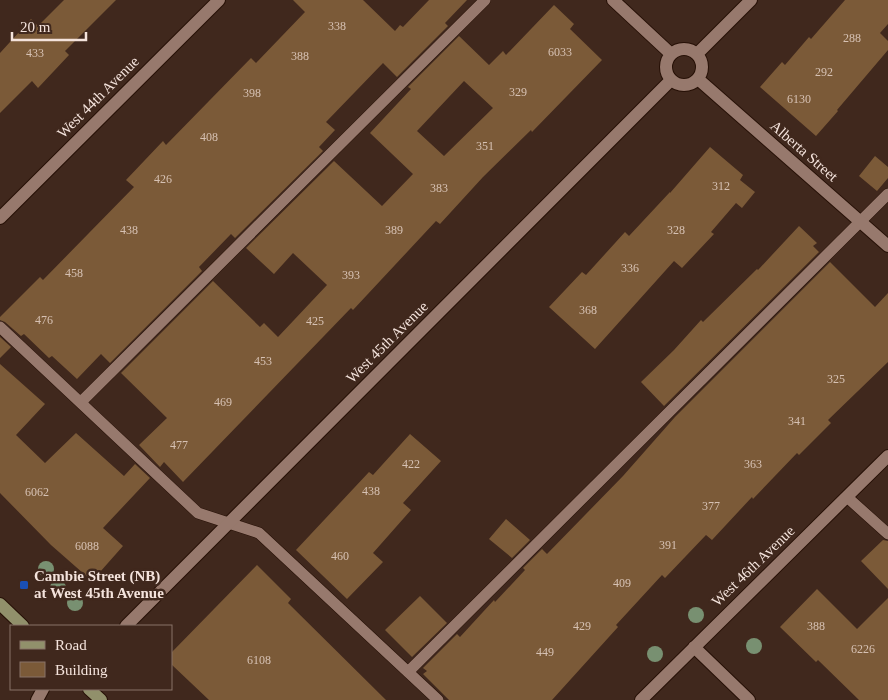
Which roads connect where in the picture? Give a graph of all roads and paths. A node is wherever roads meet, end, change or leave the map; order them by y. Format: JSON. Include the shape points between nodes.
{"nodes":[{"id":1,"x":219,"y":0,"type":"edge"},
{"id":2,"x":485,"y":0,"type":"edge"},
{"id":3,"x":614,"y":0,"type":"edge"},
{"id":4,"x":751,"y":0,"type":"edge"},
{"id":5,"x":671,"y":54,"type":"junction"},
{"id":6,"x":697,"y":54,"type":"junction"},
{"id":7,"x":698,"y":79,"type":"junction"},
{"id":8,"x":671,"y":80,"type":"junction"},
{"id":9,"x":888,"y":194,"type":"edge"},
{"id":10,"x":0,"y":218,"type":"edge"},
{"id":11,"x":860,"y":222,"type":"junction"},
{"id":12,"x":888,"y":246,"type":"edge"},
{"id":13,"x":0,"y":327,"type":"edge"},
{"id":14,"x":80,"y":402,"type":"junction"},
{"id":15,"x":888,"y":456,"type":"edge"},
{"id":16,"x":847,"y":497,"type":"junction"},
{"id":17,"x":229,"y":524,"type":"junction"},
{"id":18,"x":888,"y":534,"type":"edge"},
{"id":19,"x":0,"y":604,"type":"edge"},
{"id":20,"x":22,"y":625,"type":"edge"},
{"id":21,"x":127,"y":625,"type":"edge"},
{"id":22,"x":694,"y":647,"type":"junction"},
{"id":23,"x":408,"y":672,"type":"junction"},
{"id":24,"x":90,"y":690,"type":"edge"},
{"id":25,"x":101,"y":700,"type":"edge"},
{"id":26,"x":438,"y":700,"type":"edge"},
{"id":27,"x":641,"y":700,"type":"edge"},
{"id":28,"x":749,"y":700,"type":"edge"}],
"edges":[{"from":1,"to":10,"type":"street","name":"West 44th Avenue"},
{"from":2,"to":14,"type":"lane"},
{"from":3,"to":5,"type":"street"},
{"from":4,"to":6,"type":"street"},
{"from":5,"to":6,"type":"street","via":[[687,49]]},
{"from":5,"to":8,"type":"street","via":[[666,64]]},
{"from":6,"to":7,"type":"street","via":[[702,64]]},
{"from":7,"to":8,"type":"street","via":[[682,86]]},
{"from":7,"to":11,"type":"street","name":"Alberta Street"},
{"from":8,"to":17,"type":"street","name":"West 45th Avenue"},
{"from":9,"to":11,"type":"lane"},
{"from":11,"to":12,"type":"street","name":"Alberta Street"},
{"from":11,"to":23,"type":"lane"},
{"from":13,"to":14,"type":"lane"},
{"from":14,"to":17,"type":"lane","via":[[198,513]]},
{"from":15,"to":16,"type":"street","name":"West 46th Avenue"},
{"from":16,"to":18,"type":"lane"},
{"from":16,"to":22,"type":"street","name":"West 46th Avenue"},
{"from":17,"to":21,"type":"street","name":"West 45th Avenue"},
{"from":17,"to":23,"type":"lane","via":[[259,534]]},
{"from":19,"to":20,"type":"main road"},
{"from":22,"to":27,"type":"street","name":"West 46th Avenue"},
{"from":22,"to":28,"type":"street"},
{"from":23,"to":26,"type":"lane"},
{"from":24,"to":25,"type":"main road"}]}
